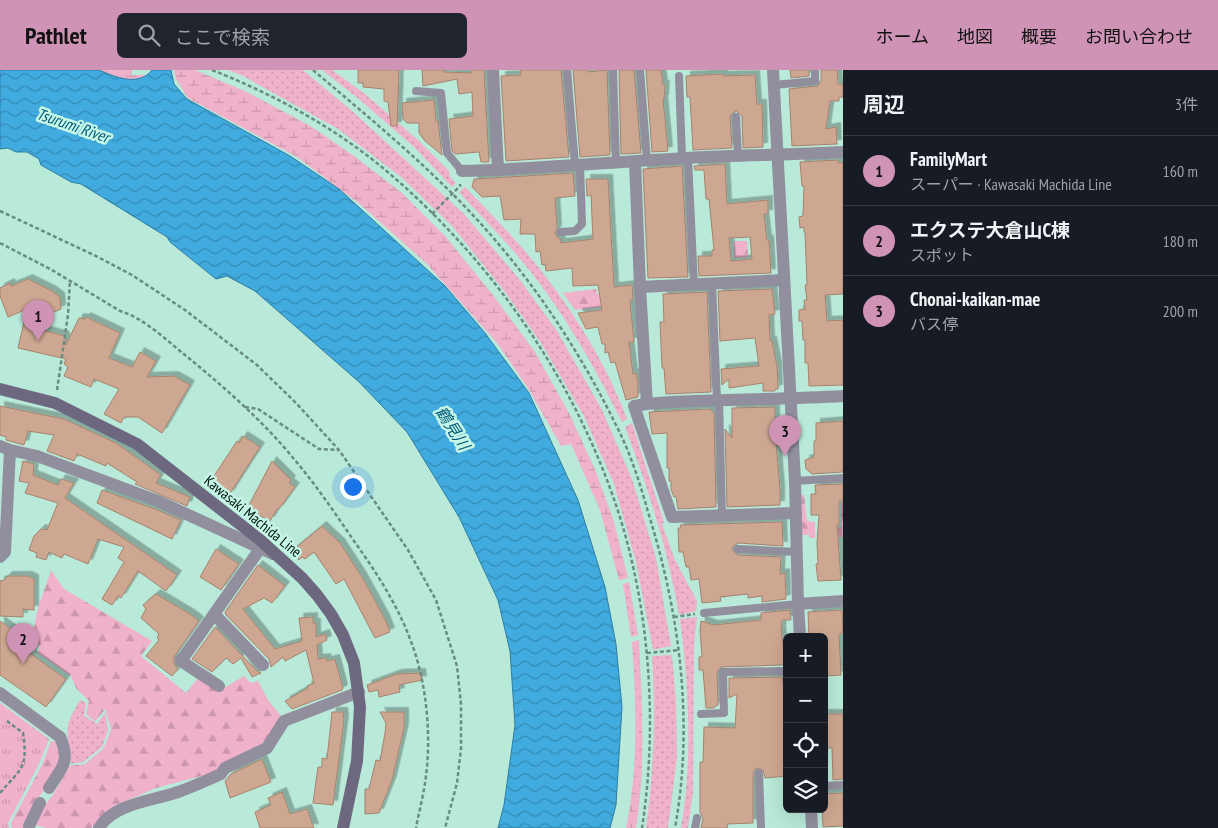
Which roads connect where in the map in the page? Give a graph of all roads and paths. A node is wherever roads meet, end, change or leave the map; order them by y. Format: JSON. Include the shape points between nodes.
{"nodes":[{"id":1,"x":212,"y":70,"type":"edge"},
{"id":2,"x":314,"y":70,"type":"edge"},
{"id":3,"x":493,"y":70,"type":"edge"},
{"id":4,"x":567,"y":70,"type":"edge"},
{"id":5,"x":613,"y":70,"type":"edge"},
{"id":6,"x":640,"y":70,"type":"edge"},
{"id":7,"x":773,"y":70,"type":"edge"},
{"id":8,"x":815,"y":70,"type":"edge"},
{"id":9,"x":679,"y":76,"type":"dead end"},
{"id":10,"x":774,"y":85,"type":"junction"},
{"id":11,"x":416,"y":91,"type":"dead end"},
{"id":12,"x":736,"y":117,"type":"dead end"},
{"id":13,"x":843,"y":152,"type":"edge"},
{"id":14,"x":738,"y":156,"type":"junction"},
{"id":15,"x":778,"y":156,"type":"junction"},
{"id":16,"x":685,"y":158,"type":"junction"},
{"id":17,"x":641,"y":160,"type":"junction"},
{"id":18,"x":616,"y":162,"type":"junction"},
{"id":19,"x":577,"y":165,"type":"junction"},
{"id":20,"x":498,"y":170,"type":"junction"},
{"id":21,"x":462,"y":171,"type":"joint"},
{"id":22,"x":456,"y":190,"type":"dead end"},
{"id":23,"x":452,"y":194,"type":"junction"},
{"id":24,"x":0,"y":211,"type":"edge"},
{"id":25,"x":432,"y":214,"type":"junction"},
{"id":26,"x":561,"y":232,"type":"dead end"},
{"id":27,"x":0,"y":244,"type":"edge"},
{"id":28,"x":70,"y":280,"type":"junction"},
{"id":29,"x":784,"y":280,"type":"junction"},
{"id":30,"x":712,"y":284,"type":"junction"},
{"id":31,"x":694,"y":285,"type":"junction"},
{"id":32,"x":640,"y":287,"type":"junction"},
{"id":33,"x":0,"y":389,"type":"edge"},
{"id":34,"x":843,"y":396,"type":"edge"},
{"id":35,"x":791,"y":399,"type":"junction"},
{"id":36,"x":718,"y":400,"type":"junction"},
{"id":37,"x":55,"y":403,"type":"junction"},
{"id":38,"x":648,"y":404,"type":"junction"},
{"id":39,"x":244,"y":407,"type":"junction"},
{"id":40,"x":623,"y":424,"type":"dead end"},
{"id":41,"x":617,"y":427,"type":"junction"},
{"id":42,"x":5,"y":448,"type":"edge"},
{"id":43,"x":338,"y":450,"type":"junction"},
{"id":44,"x":843,"y":478,"type":"edge"},
{"id":45,"x":795,"y":481,"type":"junction"},
{"id":46,"x":796,"y":513,"type":"junction"},
{"id":47,"x":722,"y":516,"type":"junction"},
{"id":48,"x":262,"y":545,"type":"junction"},
{"id":49,"x":738,"y":549,"type":"dead end"},
{"id":50,"x":797,"y":552,"type":"junction"},
{"id":51,"x":0,"y":557,"type":"edge"},
{"id":52,"x":843,"y":601,"type":"edge"},
{"id":53,"x":798,"y":604,"type":"junction"},
{"id":54,"x":702,"y":613,"type":"joint"},
{"id":55,"x":214,"y":614,"type":"junction"},
{"id":56,"x":674,"y":618,"type":"junction"},
{"id":57,"x":800,"y":633,"type":"edge"},
{"id":58,"x":679,"y":650,"type":"junction"},
{"id":59,"x":647,"y":653,"type":"junction"},
{"id":60,"x":263,"y":666,"type":"dead end"},
{"id":61,"x":783,"y":670,"type":"edge"},
{"id":62,"x":219,"y":686,"type":"dead end"},
{"id":63,"x":359,"y":692,"type":"junction"},
{"id":64,"x":0,"y":693,"type":"edge"},
{"id":65,"x":701,"y":714,"type":"dead end"},
{"id":66,"x":7,"y":721,"type":"dead end"},
{"id":67,"x":759,"y":773,"type":"dead end"},
{"id":68,"x":843,"y":785,"type":"edge"},
{"id":69,"x":828,"y":786,"type":"edge"},
{"id":70,"x":49,"y":788,"type":"dead end"},
{"id":71,"x":0,"y":793,"type":"edge"},
{"id":72,"x":40,"y":802,"type":"dead end"},
{"id":73,"x":811,"y":813,"type":"edge"},
{"id":74,"x":697,"y":818,"type":"dead end"},
{"id":75,"x":29,"y":826,"type":"dead end"},
{"id":76,"x":99,"y":828,"type":"edge"},
{"id":77,"x":343,"y":828,"type":"edge"},
{"id":78,"x":416,"y":828,"type":"edge"},
{"id":79,"x":445,"y":828,"type":"edge"},
{"id":80,"x":642,"y":828,"type":"edge"},
{"id":81,"x":675,"y":828,"type":"edge"},
{"id":82,"x":695,"y":828,"type":"edge"},
{"id":83,"x":761,"y":828,"type":"edge"},
{"id":84,"x":812,"y":828,"type":"edge"}],
"edges":[{"from":1,"to":25,"type":"path","via":[[318,122],[389,173]]},
{"from":2,"to":23,"type":"path"},
{"from":3,"to":20,"type":"street"},
{"from":4,"to":19,"type":"lane"},
{"from":5,"to":18,"type":"lane"},
{"from":6,"to":17,"type":"lane"},
{"from":7,"to":10,"type":"street"},
{"from":8,"to":10,"type":"lane","via":[[815,82]]},
{"from":9,"to":16,"type":"lane"},
{"from":10,"to":15,"type":"street"},
{"from":11,"to":21,"type":"lane","via":[[441,94],[447,153]]},
{"from":12,"to":14,"type":"lane"},
{"from":13,"to":15,"type":"street"},
{"from":14,"to":15,"type":"street"},
{"from":14,"to":16,"type":"street"},
{"from":15,"to":29,"type":"street"},
{"from":16,"to":17,"type":"street"},
{"from":16,"to":31,"type":"lane"},
{"from":17,"to":18,"type":"street"},
{"from":17,"to":32,"type":"street"},
{"from":18,"to":19,"type":"street"},
{"from":19,"to":20,"type":"street"},
{"from":19,"to":26,"type":"lane","via":[[582,224],[575,231]]},
{"from":20,"to":21,"type":"street"},
{"from":22,"to":23,"type":"path"},
{"from":23,"to":25,"type":"path"},
{"from":23,"to":41,"type":"path","via":[[489,232],[532,285],[581,358]]},
{"from":24,"to":43,"type":"path","via":[[132,275],[185,310],[257,365]]},
{"from":25,"to":59,"type":"path","via":[[472,256],[513,308],[562,385],[591,442],[611,489],[626,542],[642,611]]},
{"from":27,"to":28,"type":"path"},
{"from":28,"to":37,"type":"path"},
{"from":28,"to":39,"type":"path","via":[[160,335]]},
{"from":29,"to":30,"type":"street"},
{"from":29,"to":35,"type":"street"},
{"from":30,"to":31,"type":"street"},
{"from":30,"to":36,"type":"lane"},
{"from":31,"to":32,"type":"street"},
{"from":32,"to":38,"type":"street"},
{"from":33,"to":37,"type":"main road","name":"Kawasaki Machida Line"},
{"from":34,"to":35,"type":"street"},
{"from":35,"to":36,"type":"street"},
{"from":35,"to":45,"type":"street"},
{"from":36,"to":38,"type":"street"},
{"from":36,"to":47,"type":"lane"},
{"from":37,"to":48,"type":"main road","name":"Kawasaki Machida Line","via":[[137,444]]},
{"from":38,"to":47,"type":"street","via":[[634,406],[672,517]]},
{"from":39,"to":43,"type":"path","via":[[258,409],[319,449]]},
{"from":39,"to":78,"type":"path","via":[[294,458],[332,508],[402,616],[416,654],[425,695],[428,750]]},
{"from":40,"to":41,"type":"path"},
{"from":41,"to":56,"type":"path","via":[[662,555]]},
{"from":42,"to":48,"type":"street","via":[[37,456],[158,501]]},
{"from":42,"to":51,"type":"street","via":[[5,552]]},
{"from":43,"to":79,"type":"path","via":[[408,550],[436,600],[457,666],[461,749],[458,783]]},
{"from":44,"to":45,"type":"lane"},
{"from":45,"to":46,"type":"street"},
{"from":46,"to":47,"type":"street"},
{"from":46,"to":50,"type":"street"},
{"from":48,"to":55,"type":"street"},
{"from":48,"to":63,"type":"main road","name":"Kawasaki Machida Line","via":[[280,557],[331,614],[354,663]]},
{"from":49,"to":50,"type":"lane"},
{"from":50,"to":53,"type":"street"},
{"from":52,"to":53,"type":"street"},
{"from":53,"to":54,"type":"lane"},
{"from":53,"to":57,"type":"street"},
{"from":54,"to":56,"type":"path"},
{"from":55,"to":60,"type":"street"},
{"from":55,"to":62,"type":"street","via":[[181,661]]},
{"from":56,"to":58,"type":"path"},
{"from":58,"to":59,"type":"path"},
{"from":58,"to":81,"type":"path","via":[[683,754]]},
{"from":59,"to":80,"type":"path","via":[[649,749]]},
{"from":61,"to":65,"type":"lane","via":[[723,672],[724,713]]},
{"from":63,"to":76,"type":"street","via":[[284,721],[266,748],[225,768],[221,774],[179,792],[125,807],[102,822]]},
{"from":63,"to":77,"type":"main road","name":"Kawasaki Machida Line","via":[[357,761]]},
{"from":64,"to":70,"type":"street","via":[[60,737],[66,750],[65,762]]},
{"from":66,"to":71,"type":"path","via":[[24,733],[26,754],[22,768]]},
{"from":67,"to":83,"type":"lane"},
{"from":68,"to":69,"type":"lane"},
{"from":72,"to":75,"type":"street"},
{"from":73,"to":84,"type":"street"},
{"from":74,"to":82,"type":"lane"}]}
